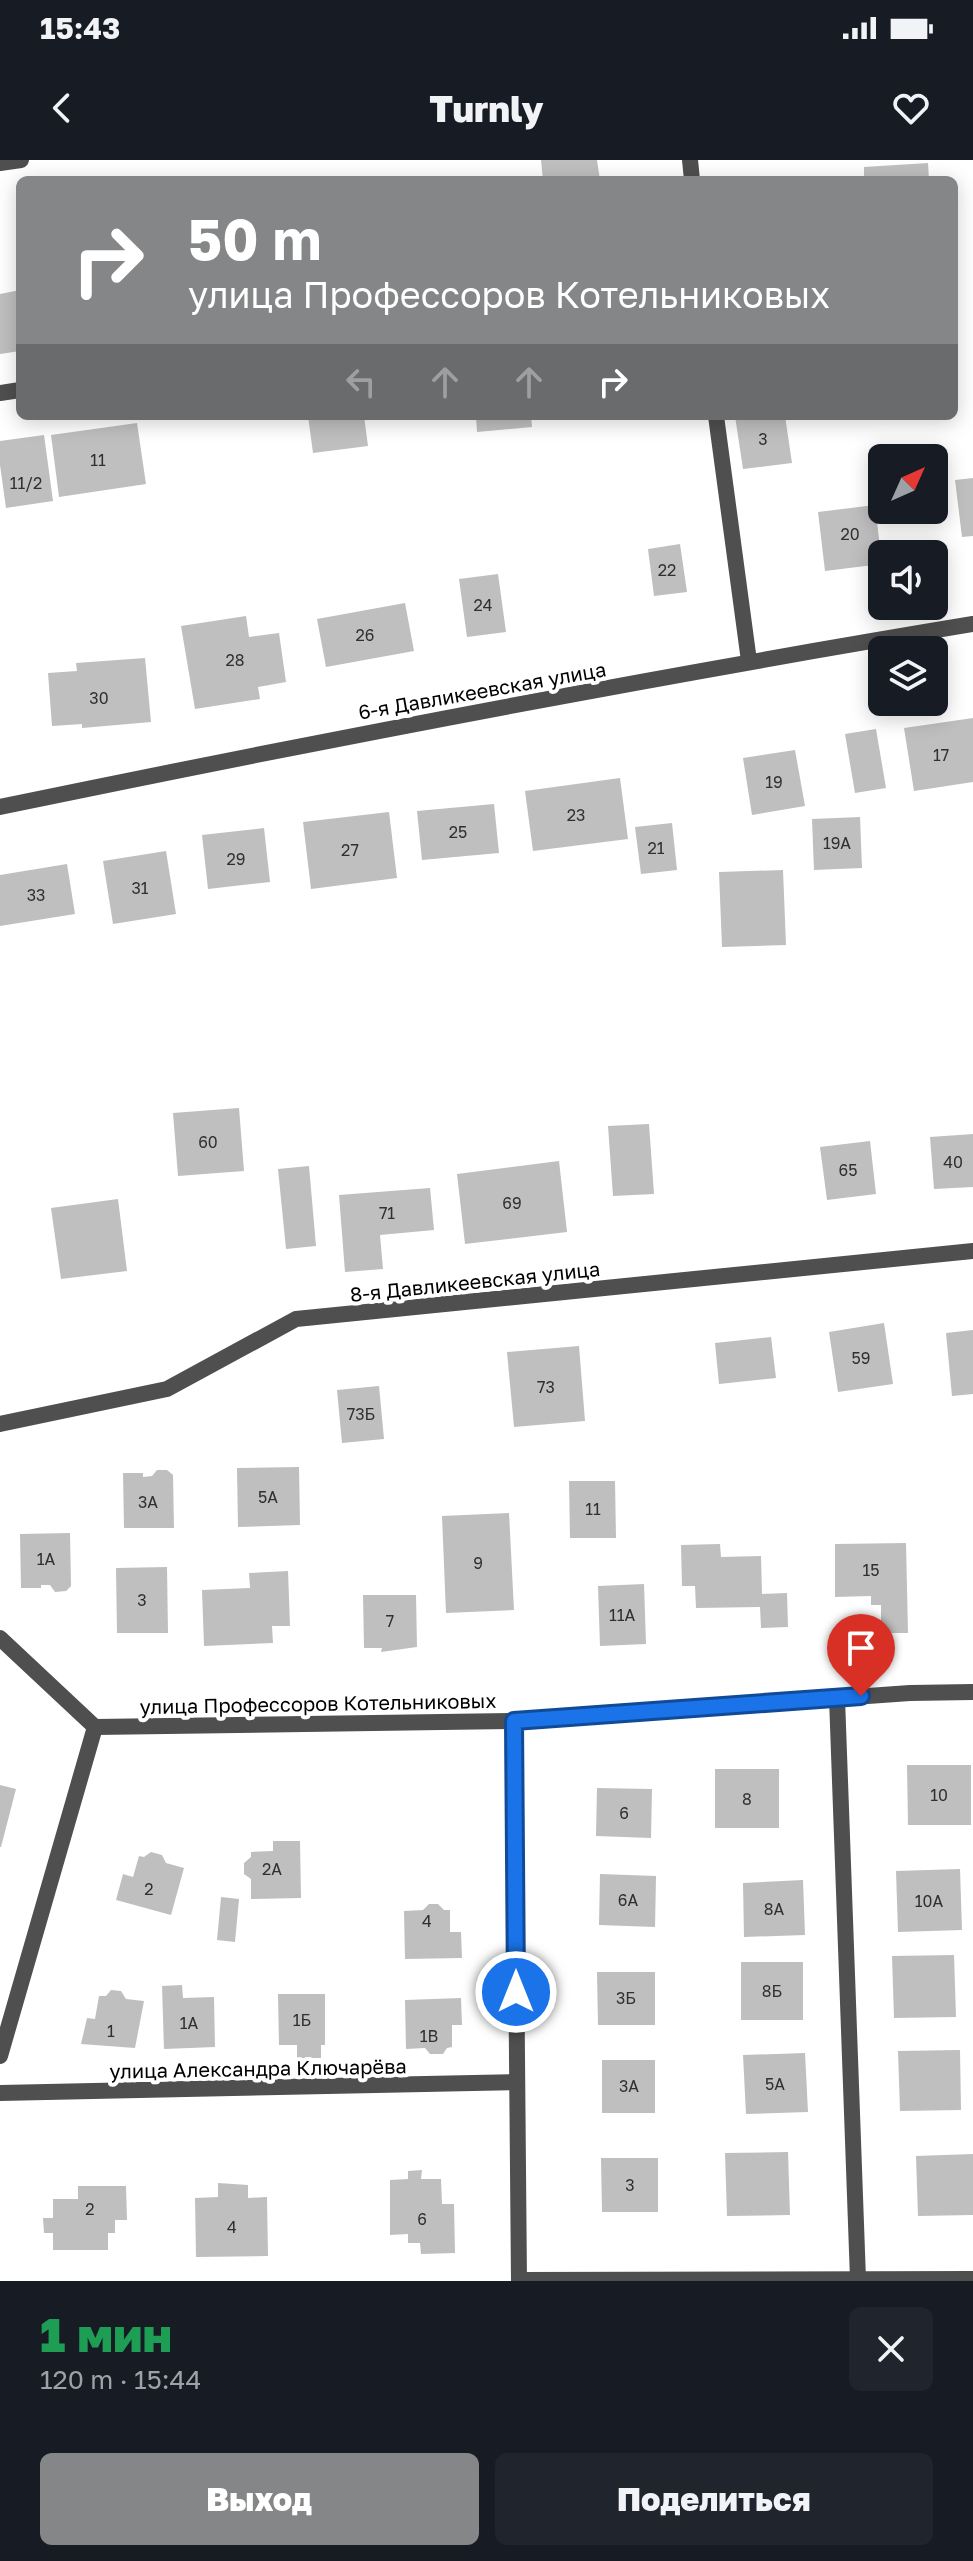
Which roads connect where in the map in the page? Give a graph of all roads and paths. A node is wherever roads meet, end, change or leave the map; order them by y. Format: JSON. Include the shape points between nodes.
{"nodes":[{"id":1,"x":21,"y":160,"type":"edge"},
{"id":2,"x":0,"y":163,"type":"edge"},
{"id":3,"x":717,"y":420,"type":"edge"},
{"id":4,"x":973,"y":624,"type":"edge"},
{"id":5,"x":749,"y":661,"type":"junction"},
{"id":6,"x":0,"y":807,"type":"edge"},
{"id":7,"x":973,"y":1251,"type":"edge"},
{"id":8,"x":0,"y":1424,"type":"edge"},
{"id":9,"x":0,"y":1638,"type":"edge"},
{"id":10,"x":973,"y":1692,"type":"edge"},
{"id":11,"x":837,"y":1698,"type":"junction"},
{"id":12,"x":514,"y":1721,"type":"junction"},
{"id":13,"x":95,"y":1727,"type":"junction"},
{"id":14,"x":0,"y":2056,"type":"edge"},
{"id":15,"x":516,"y":2082,"type":"junction"},
{"id":16,"x":0,"y":2093,"type":"edge"},
{"id":17,"x":858,"y":2279,"type":"junction"},
{"id":18,"x":973,"y":2279,"type":"edge"},
{"id":19,"x":519,"y":2280,"type":"edge"}],
"edges":[{"from":1,"to":2,"type":"street"},
{"from":3,"to":5,"type":"street"},
{"from":4,"to":5,"type":"street","name":"6-я Давликеевская улица"},
{"from":5,"to":6,"type":"street","name":"6-я Давликеевская улица"},
{"from":7,"to":8,"type":"street","name":"8-я Давликеевская улица","via":[[296,1319],[167,1389]]},
{"from":9,"to":13,"type":"street"},
{"from":10,"to":11,"type":"street","name":"улица Профессоров Котельниковых"},
{"from":11,"to":12,"type":"street","name":"улица Профессоров Котельниковых"},
{"from":11,"to":17,"type":"street"},
{"from":12,"to":13,"type":"street","name":"улица Профессоров Котельниковых"},
{"from":12,"to":15,"type":"street"},
{"from":13,"to":14,"type":"street"},
{"from":15,"to":16,"type":"street","name":"улица Александра Ключарёва"},
{"from":15,"to":19,"type":"street"},
{"from":17,"to":18,"type":"street"},
{"from":17,"to":19,"type":"street"}]}
